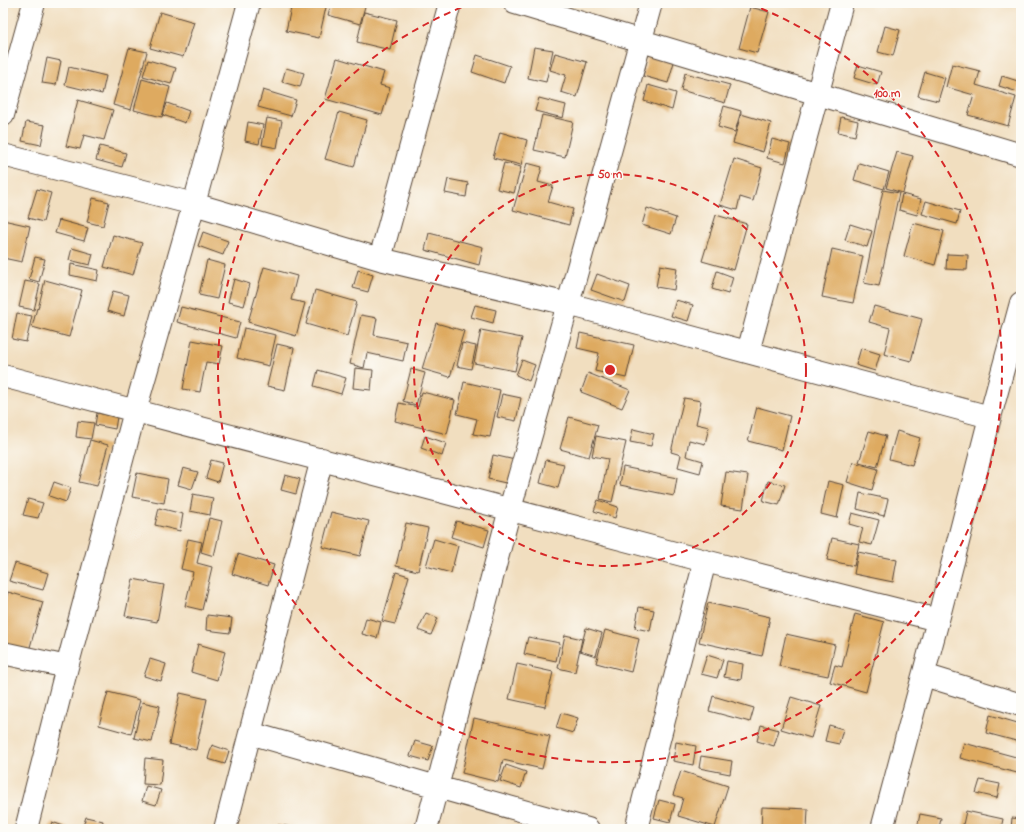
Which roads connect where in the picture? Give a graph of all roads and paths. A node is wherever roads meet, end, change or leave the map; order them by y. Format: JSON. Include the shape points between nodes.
{"nodes":[{"id":1,"x":34,"y":3,"type":"edge"},
{"id":2,"x":249,"y":3,"type":"edge"},
{"id":3,"x":450,"y":3,"type":"edge"},
{"id":4,"x":515,"y":3,"type":"edge"},
{"id":5,"x":651,"y":3,"type":"edge"},
{"id":6,"x":842,"y":3,"type":"edge"},
{"id":7,"x":640,"y":42,"type":"junction"},
{"id":8,"x":818,"y":94,"type":"junction"},
{"id":9,"x":3,"y":116,"type":"edge"},
{"id":10,"x":3,"y":155,"type":"edge"},
{"id":11,"x":1021,"y":155,"type":"edge"},
{"id":12,"x":194,"y":204,"type":"junction"},
{"id":13,"x":380,"y":259,"type":"junction"},
{"id":14,"x":1021,"y":303,"type":"edge"},
{"id":15,"x":568,"y":304,"type":"junction"},
{"id":16,"x":748,"y":352,"type":"junction"},
{"id":17,"x":3,"y":376,"type":"edge"},
{"id":18,"x":135,"y":411,"type":"junction"},
{"id":19,"x":990,"y":417,"type":"junction"},
{"id":20,"x":322,"y":459,"type":"junction"},
{"id":21,"x":510,"y":509,"type":"junction"},
{"id":22,"x":705,"y":560,"type":"junction"},
{"id":23,"x":938,"y":620,"type":"junction"},
{"id":24,"x":3,"y":653,"type":"edge"},
{"id":25,"x":66,"y":668,"type":"junction"},
{"id":26,"x":924,"y":675,"type":"junction"},
{"id":27,"x":1021,"y":704,"type":"edge"},
{"id":28,"x":250,"y":733,"type":"junction"},
{"id":29,"x":437,"y":787,"type":"junction"},
{"id":30,"x":26,"y":829,"type":"edge"},
{"id":31,"x":225,"y":829,"type":"edge"},
{"id":32,"x":426,"y":829,"type":"edge"},
{"id":33,"x":588,"y":829,"type":"edge"},
{"id":34,"x":636,"y":829,"type":"edge"},
{"id":35,"x":882,"y":829,"type":"edge"}],
"edges":[{"from":1,"to":9,"type":"street"},
{"from":2,"to":12,"type":"street"},
{"from":3,"to":13,"type":"street"},
{"from":4,"to":7,"type":"street"},
{"from":5,"to":7,"type":"street"},
{"from":6,"to":8,"type":"street"},
{"from":7,"to":8,"type":"street"},
{"from":7,"to":15,"type":"street"},
{"from":8,"to":11,"type":"street"},
{"from":8,"to":16,"type":"street"},
{"from":10,"to":12,"type":"street"},
{"from":12,"to":13,"type":"street"},
{"from":12,"to":18,"type":"street"},
{"from":13,"to":15,"type":"street"},
{"from":14,"to":19,"type":"street"},
{"from":15,"to":16,"type":"street"},
{"from":15,"to":21,"type":"street"},
{"from":16,"to":19,"type":"street"},
{"from":17,"to":18,"type":"street"},
{"from":18,"to":20,"type":"street"},
{"from":18,"to":25,"type":"street"},
{"from":19,"to":23,"type":"street"},
{"from":20,"to":21,"type":"street"},
{"from":20,"to":28,"type":"street"},
{"from":21,"to":22,"type":"street"},
{"from":21,"to":29,"type":"street"},
{"from":22,"to":23,"type":"street"},
{"from":22,"to":34,"type":"street"},
{"from":23,"to":26,"type":"street"},
{"from":24,"to":25,"type":"street"},
{"from":25,"to":30,"type":"street"},
{"from":26,"to":27,"type":"street"},
{"from":26,"to":35,"type":"street"},
{"from":28,"to":29,"type":"street"},
{"from":28,"to":31,"type":"street"},
{"from":29,"to":32,"type":"street"},
{"from":29,"to":33,"type":"street"}]}
